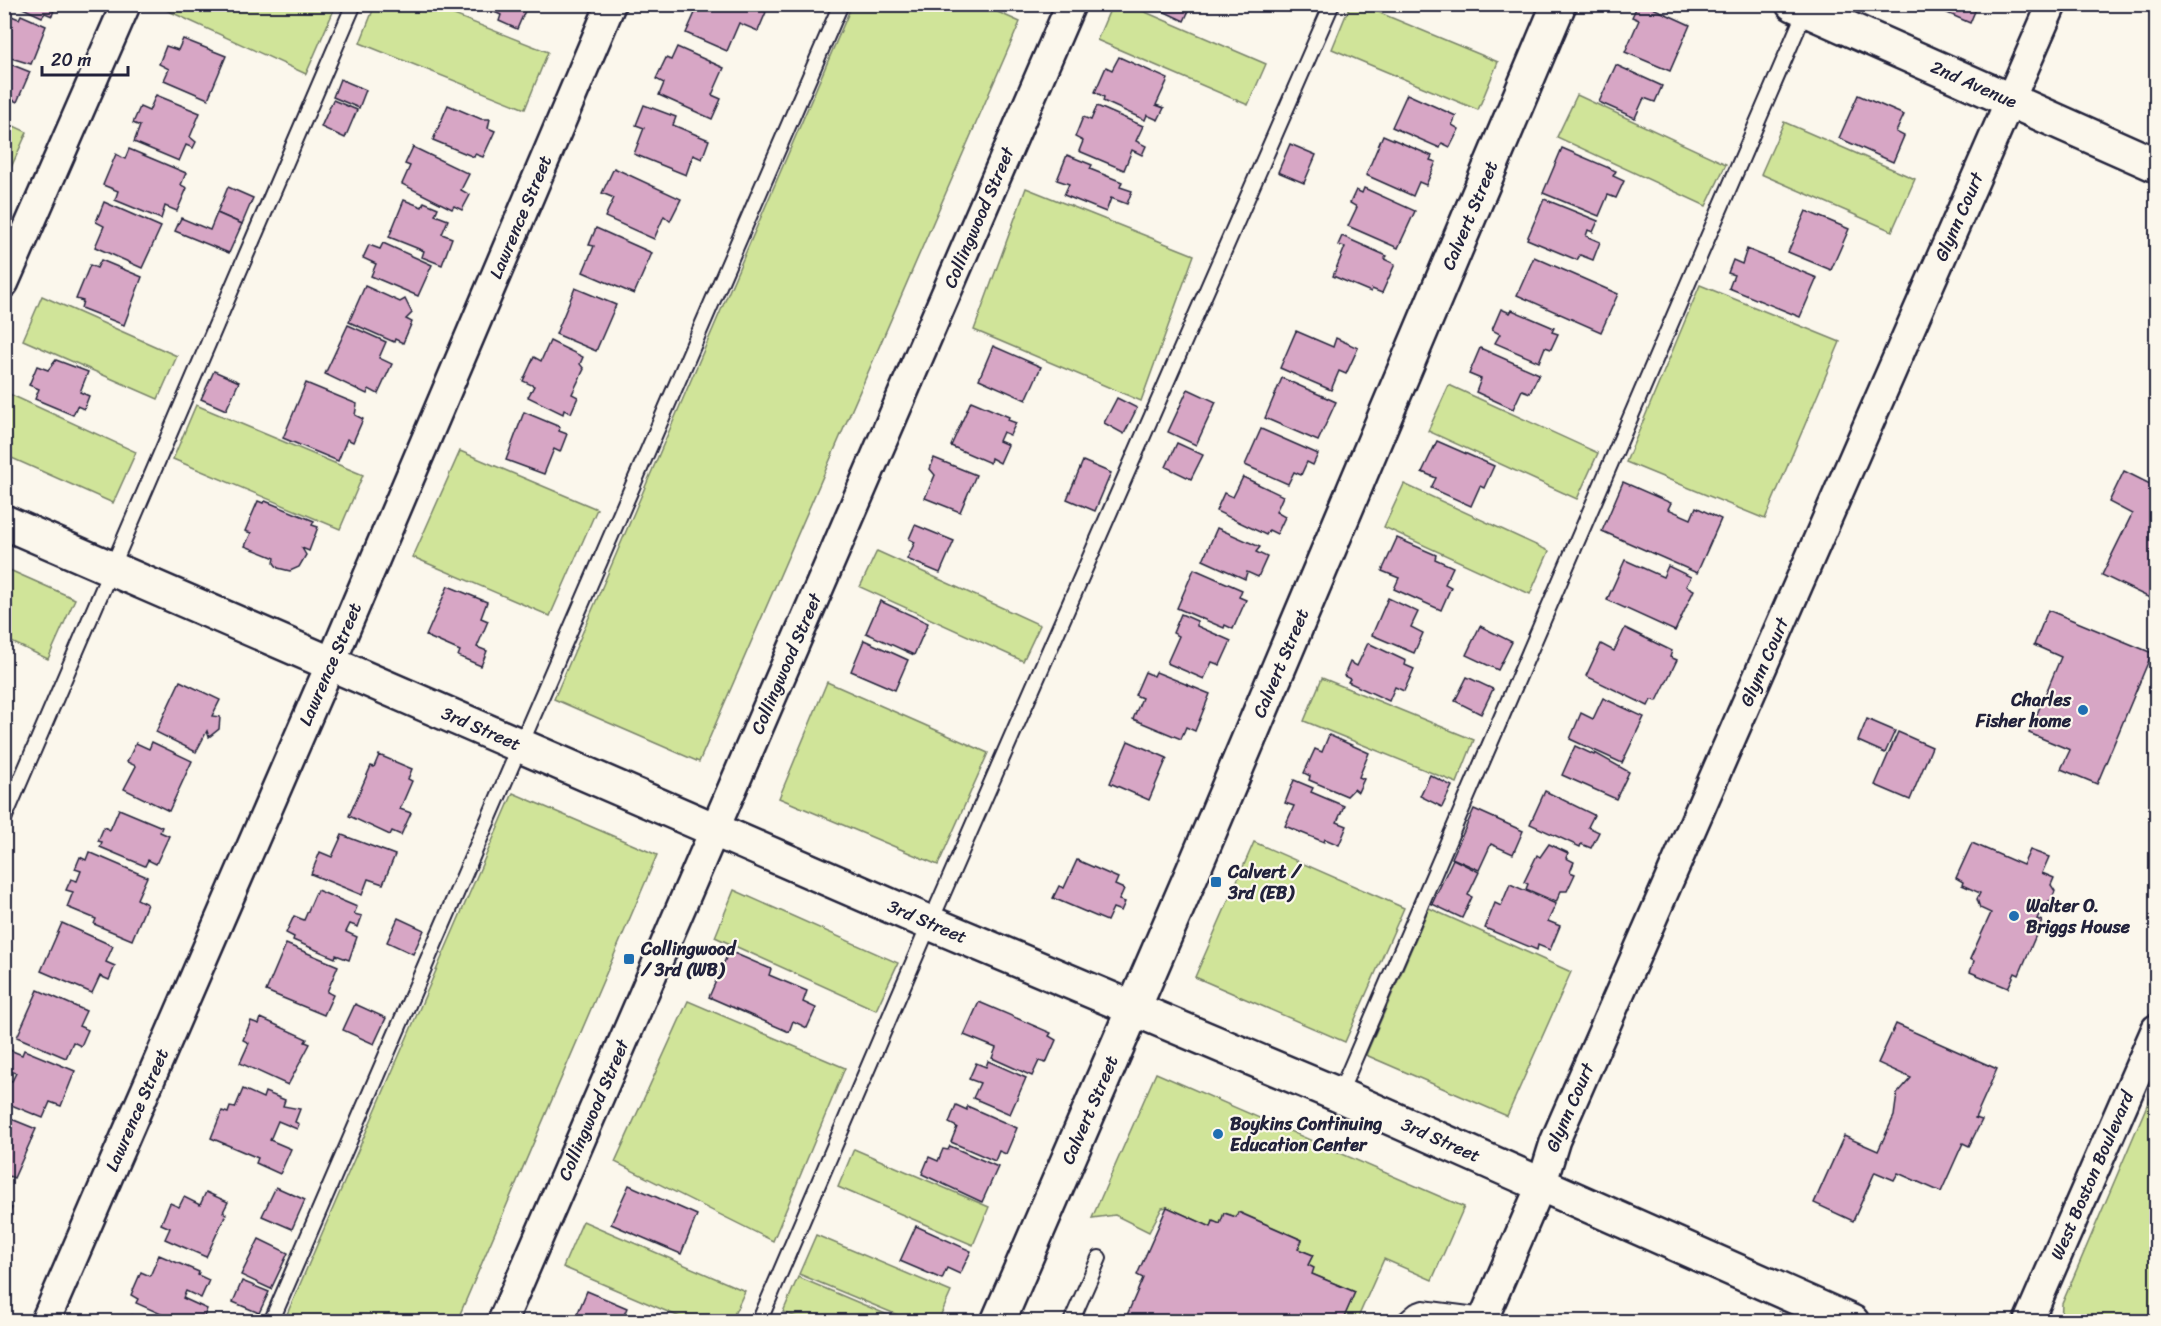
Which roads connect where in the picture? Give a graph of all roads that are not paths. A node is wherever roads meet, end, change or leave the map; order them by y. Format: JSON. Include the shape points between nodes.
{"nodes":[{"id":1,"x":126,"y":4,"type":"edge"},
{"id":2,"x":354,"y":4,"type":"edge"},
{"id":3,"x":611,"y":4,"type":"edge"},
{"id":4,"x":841,"y":4,"type":"edge"},
{"id":5,"x":1071,"y":4,"type":"edge"},
{"id":6,"x":1332,"y":4,"type":"edge"},
{"id":7,"x":1559,"y":4,"type":"edge"},
{"id":8,"x":2052,"y":4,"type":"edge"},
{"id":9,"x":1802,"y":6,"type":"edge"},
{"id":10,"x":2011,"y":99,"type":"junction"},
{"id":11,"x":2157,"y":165,"type":"edge"},
{"id":12,"x":4,"y":283,"type":"edge"},
{"id":13,"x":4,"y":522,"type":"edge"},
{"id":14,"x":110,"y":568,"type":"junction"},
{"id":15,"x":331,"y":663,"type":"junction"},
{"id":16,"x":520,"y":745,"type":"junction"},
{"id":17,"x":4,"y":819,"type":"edge"},
{"id":18,"x":714,"y":829,"type":"junction"},
{"id":19,"x":930,"y":923,"type":"junction"},
{"id":20,"x":1135,"y":1007,"type":"junction"},
{"id":21,"x":2157,"y":1029,"type":"edge"},
{"id":22,"x":1339,"y":1095,"type":"junction"},
{"id":23,"x":1542,"y":1183,"type":"junction"},
{"id":24,"x":1099,"y":1258,"type":"dead end"},
{"id":25,"x":1483,"y":1319,"type":"edge"},
{"id":26,"x":45,"y":1322,"type":"edge"},
{"id":27,"x":271,"y":1322,"type":"edge"},
{"id":28,"x":502,"y":1322,"type":"edge"},
{"id":29,"x":759,"y":1322,"type":"edge"},
{"id":30,"x":998,"y":1322,"type":"edge"},
{"id":31,"x":1071,"y":1322,"type":"edge"},
{"id":32,"x":1402,"y":1322,"type":"edge"},
{"id":33,"x":1852,"y":1322,"type":"edge"},
{"id":34,"x":2028,"y":1322,"type":"edge"}],
"edges":[{"from":1,"to":12,"type":"street"},
{"from":2,"to":14,"type":"lane"},
{"from":3,"to":15,"type":"street","name":"Lawrence Street"},
{"from":4,"to":16,"type":"lane"},
{"from":5,"to":18,"type":"street","name":"Collingwood Street"},
{"from":6,"to":19,"type":"lane"},
{"from":7,"to":20,"type":"street","name":"Calvert Street"},
{"from":8,"to":10,"type":"street","name":"Glynn Court"},
{"from":9,"to":10,"type":"street","name":"2nd Avenue"},
{"from":9,"to":22,"type":"lane"},
{"from":10,"to":11,"type":"street","name":"2nd Avenue"},
{"from":10,"to":23,"type":"street","name":"Glynn Court","via":[[1555,1141]]},
{"from":13,"to":14,"type":"street","name":"3rd Street"},
{"from":14,"to":15,"type":"street","name":"3rd Street"},
{"from":14,"to":17,"type":"lane"},
{"from":15,"to":16,"type":"street","name":"3rd Street"},
{"from":15,"to":26,"type":"street","name":"Lawrence Street"},
{"from":16,"to":18,"type":"street","name":"3rd Street"},
{"from":16,"to":27,"type":"lane"},
{"from":18,"to":19,"type":"street","name":"3rd Street"},
{"from":18,"to":28,"type":"street","name":"Collingwood Street"},
{"from":19,"to":20,"type":"street","name":"3rd Street"},
{"from":19,"to":29,"type":"lane"},
{"from":20,"to":22,"type":"street","name":"3rd Street"},
{"from":20,"to":30,"type":"street","name":"Calvert Street"},
{"from":21,"to":34,"type":"street","name":"West Boston Boulevard"},
{"from":22,"to":23,"type":"street","name":"3rd Street"},
{"from":23,"to":25,"type":"street","name":"Glynn Court"},
{"from":23,"to":33,"type":"street","name":"3rd Street"},
{"from":24,"to":31,"type":"lane"},
{"from":25,"to":32,"type":"lane","via":[[1423,1308]]}]}
